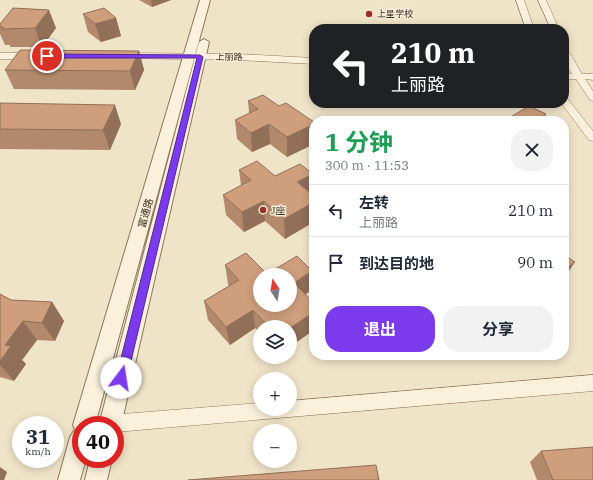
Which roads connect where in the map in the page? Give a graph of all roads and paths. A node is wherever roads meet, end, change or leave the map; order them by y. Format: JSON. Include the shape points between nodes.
{"nodes":[{"id":1,"x":205,"y":0,"type":"edge"},
{"id":2,"x":214,"y":0,"type":"edge"},
{"id":3,"x":520,"y":0,"type":"edge"},
{"id":4,"x":542,"y":0,"type":"edge"},
{"id":5,"x":528,"y":24,"type":"edge"},
{"id":6,"x":553,"y":24,"type":"edge"},
{"id":7,"x":0,"y":56,"type":"edge"},
{"id":8,"x":47,"y":56,"type":"edge"},
{"id":9,"x":117,"y":56,"type":"edge"},
{"id":10,"x":194,"y":57,"type":"junction"},
{"id":11,"x":569,"y":59,"type":"edge"},
{"id":12,"x":309,"y":62,"type":"edge"},
{"id":13,"x":569,"y":76,"type":"edge"},
{"id":14,"x":579,"y":77,"type":"junction"},
{"id":15,"x":593,"y":77,"type":"edge"},
{"id":16,"x":593,"y":98,"type":"edge"},
{"id":17,"x":569,"y":107,"type":"edge"},
{"id":18,"x":593,"y":138,"type":"edge"},
{"id":19,"x":593,"y":383,"type":"edge"},
{"id":20,"x":297,"y":408,"type":"edge"},
{"id":21,"x":253,"y":412,"type":"edge"},
{"id":22,"x":87,"y":416,"type":"edge"},
{"id":23,"x":112,"y":416,"type":"edge"},
{"id":24,"x":124,"y":424,"type":"edge"},
{"id":25,"x":72,"y":468,"type":"edge"},
{"id":26,"x":99,"y":468,"type":"edge"},
{"id":27,"x":69,"y":480,"type":"edge"},
{"id":28,"x":96,"y":480,"type":"edge"}],
"edges":[{"from":1,"to":10,"type":"street","name":"富通路"},
{"from":2,"to":10,"type":"street","name":"富通路"},
{"from":3,"to":5,"type":"street"},
{"from":4,"to":6,"type":"street"},
{"from":7,"to":8,"type":"street"},
{"from":9,"to":10,"type":"street","name":"上丽路"},
{"from":10,"to":12,"type":"street","name":"上丽路"},
{"from":10,"to":22,"type":"street","name":"富通路"},
{"from":10,"to":23,"type":"street","name":"富通路"},
{"from":11,"to":14,"type":"street"},
{"from":13,"to":14,"type":"street"},
{"from":14,"to":15,"type":"street"},
{"from":14,"to":16,"type":"street"},
{"from":17,"to":18,"type":"street"},
{"from":19,"to":20,"type":"street"},
{"from":21,"to":24,"type":"street"},
{"from":25,"to":27,"type":"street"},
{"from":26,"to":28,"type":"street"}]}
